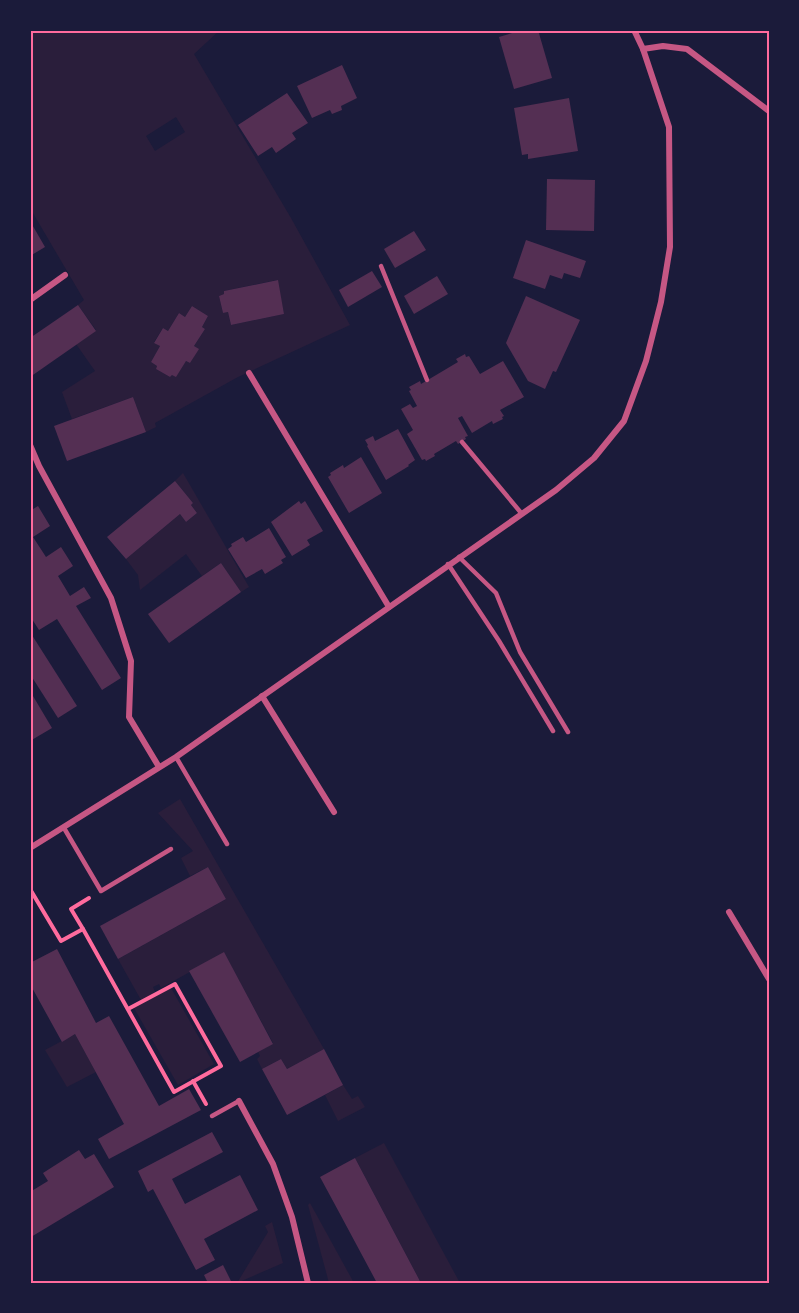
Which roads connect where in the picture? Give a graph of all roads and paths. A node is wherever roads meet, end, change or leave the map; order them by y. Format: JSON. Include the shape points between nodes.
{"nodes":[{"id":1,"x":633,"y":30,"type":"edge"},
{"id":2,"x":644,"y":49,"type":"junction"},
{"id":3,"x":769,"y":111,"type":"edge"},
{"id":4,"x":381,"y":266,"type":"dead end"},
{"id":5,"x":65,"y":276,"type":"dead end"},
{"id":6,"x":30,"y":300,"type":"edge"},
{"id":7,"x":249,"y":374,"type":"dead end"},
{"id":8,"x":427,"y":380,"type":"dead end"},
{"id":9,"x":462,"y":442,"type":"dead end"},
{"id":10,"x":30,"y":445,"type":"edge"},
{"id":11,"x":522,"y":514,"type":"junction"},
{"id":12,"x":459,"y":557,"type":"junction"},
{"id":13,"x":448,"y":564,"type":"junction"},
{"id":14,"x":389,"y":607,"type":"junction"},
{"id":15,"x":262,"y":696,"type":"junction"},
{"id":16,"x":553,"y":731,"type":"dead end"},
{"id":17,"x":568,"y":732,"type":"dead end"},
{"id":18,"x":176,"y":757,"type":"junction"},
{"id":19,"x":159,"y":767,"type":"junction"},
{"id":20,"x":334,"y":812,"type":"dead end"},
{"id":21,"x":64,"y":828,"type":"junction"},
{"id":22,"x":227,"y":844,"type":"dead end"},
{"id":23,"x":30,"y":848,"type":"edge"},
{"id":24,"x":171,"y":849,"type":"dead end"},
{"id":25,"x":30,"y":889,"type":"edge"},
{"id":26,"x":87,"y":899,"type":"dead end"},
{"id":27,"x":729,"y":912,"type":"dead end"},
{"id":28,"x":83,"y":929,"type":"junction"},
{"id":29,"x":769,"y":979,"type":"edge"},
{"id":30,"x":128,"y":1009,"type":"junction"},
{"id":31,"x":193,"y":1081,"type":"junction"},
{"id":32,"x":239,"y":1101,"type":"joint"},
{"id":33,"x":212,"y":1116,"type":"joint"},
{"id":34,"x":308,"y":1283,"type":"edge"}],
"edges":[{"from":1,"to":2,"type":"street"},
{"from":2,"to":3,"type":"street","via":[[687,49]]},
{"from":2,"to":11,"type":"street","via":[[669,127],[670,248],[661,302],[624,421],[594,458]]},
{"from":4,"to":8,"type":"lane"},
{"from":5,"to":6,"type":"street"},
{"from":7,"to":14,"type":"street"},
{"from":9,"to":11,"type":"lane"},
{"from":10,"to":19,"type":"street","via":[[111,598],[131,661],[129,717]]},
{"from":11,"to":12,"type":"street"},
{"from":12,"to":13,"type":"street"},
{"from":12,"to":17,"type":"lane","via":[[496,593],[520,652]]},
{"from":13,"to":14,"type":"street"},
{"from":13,"to":16,"type":"lane"},
{"from":14,"to":15,"type":"street"},
{"from":15,"to":18,"type":"street"},
{"from":15,"to":20,"type":"street"},
{"from":18,"to":19,"type":"street"},
{"from":18,"to":22,"type":"lane"},
{"from":19,"to":21,"type":"street"},
{"from":21,"to":23,"type":"street"},
{"from":21,"to":24,"type":"lane","via":[[101,891]]},
{"from":25,"to":28,"type":"path","via":[[61,941]]},
{"from":26,"to":28,"type":"path","via":[[71,909]]},
{"from":27,"to":29,"type":"street"},
{"from":28,"to":30,"type":"path"},
{"from":30,"to":31,"type":"path","via":[[174,1092]]},
{"from":30,"to":31,"type":"path","via":[[175,984],[221,1066]]},
{"from":31,"to":33,"type":"path"},
{"from":32,"to":33,"type":"lane"},
{"from":32,"to":34,"type":"street","via":[[273,1164],[292,1217]]}]}
